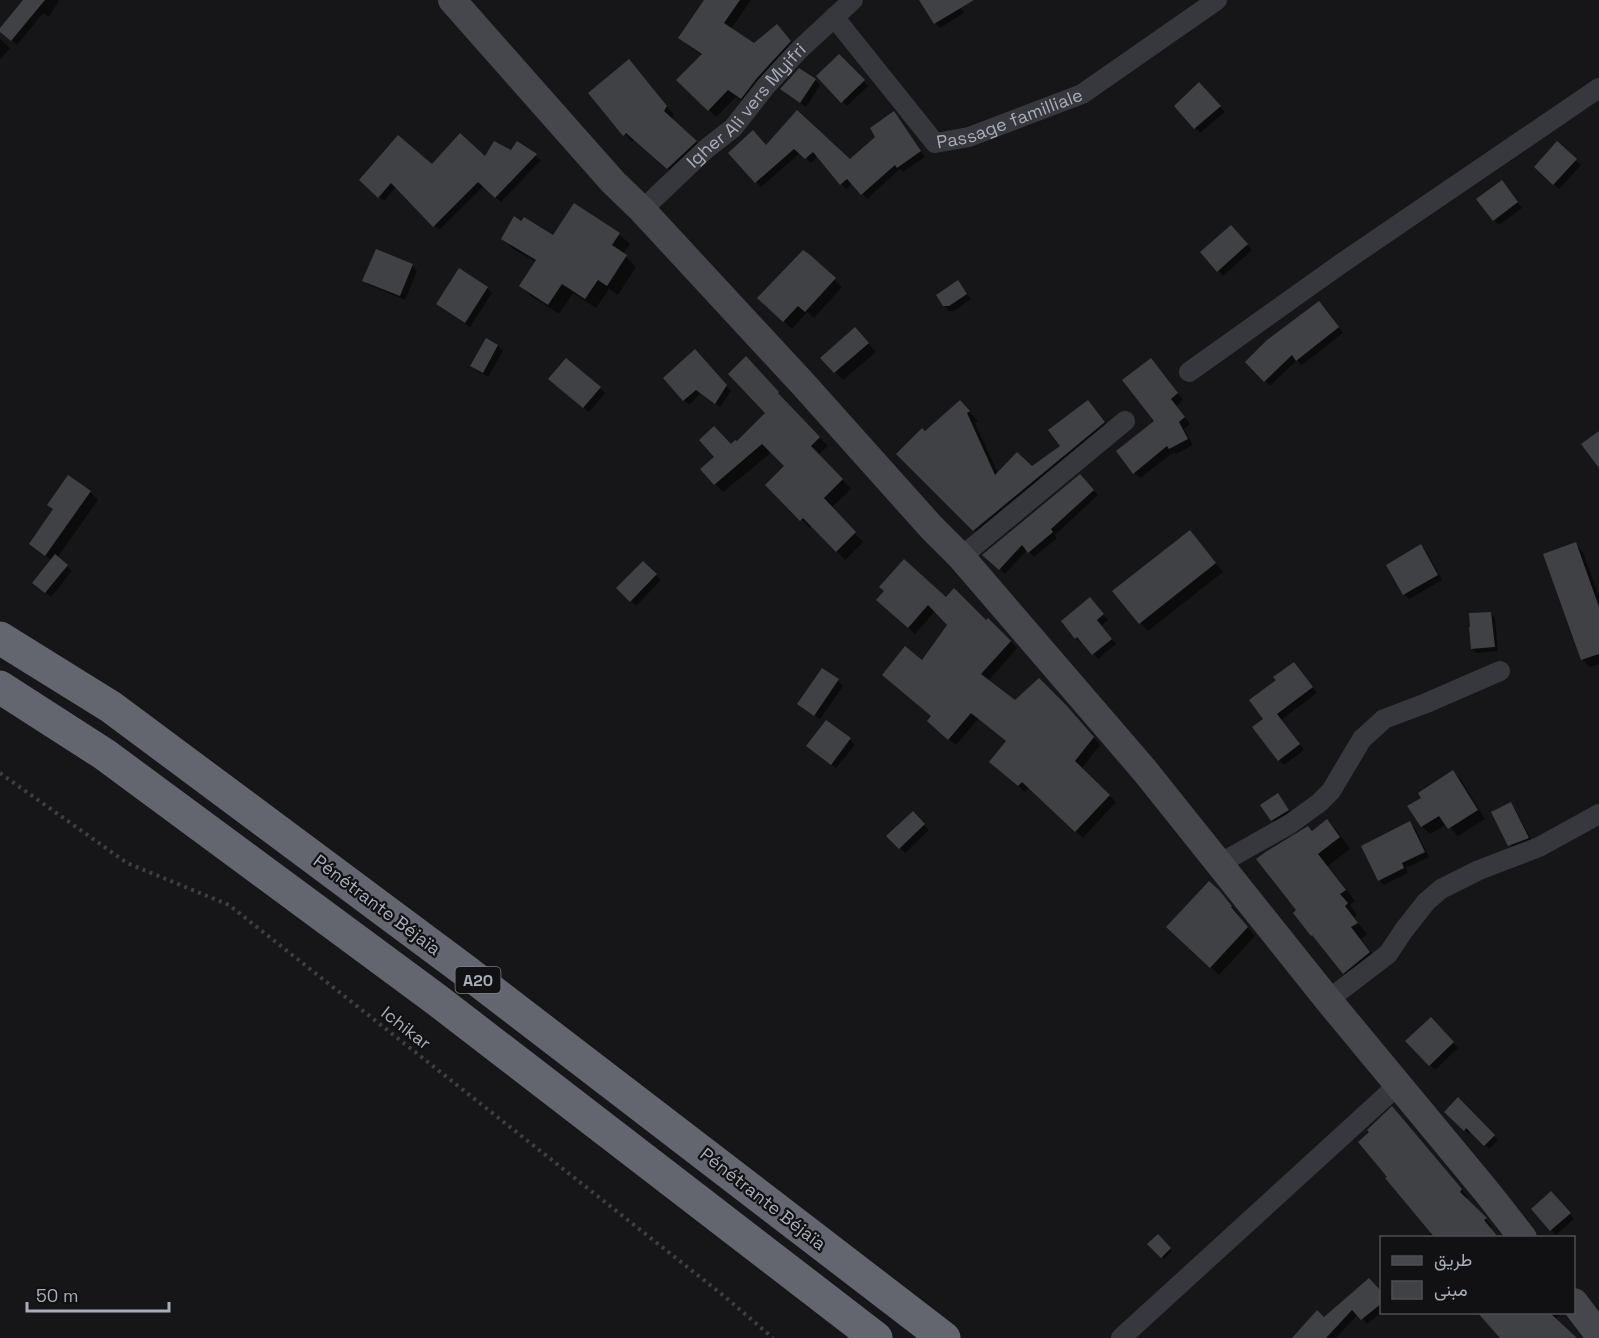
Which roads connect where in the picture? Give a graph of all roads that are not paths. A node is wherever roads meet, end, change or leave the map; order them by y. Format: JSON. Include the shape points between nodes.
{"nodes":[{"id":1,"x":452,"y":0,"type":"edge"},
{"id":2,"x":853,"y":0,"type":"edge"},
{"id":3,"x":1217,"y":0,"type":"edge"},
{"id":4,"x":834,"y":17,"type":"junction"},
{"id":5,"x":1599,"y":88,"type":"edge"},
{"id":6,"x":642,"y":210,"type":"junction"},
{"id":7,"x":1189,"y":372,"type":"dead end"},
{"id":8,"x":1125,"y":421,"type":"dead end"},
{"id":9,"x":961,"y":557,"type":"junction"},
{"id":10,"x":0,"y":638,"type":"edge"},
{"id":11,"x":1500,"y":671,"type":"dead end"},
{"id":12,"x":0,"y":687,"type":"edge"},
{"id":13,"x":1599,"y":814,"type":"edge"},
{"id":14,"x":1219,"y":864,"type":"junction"},
{"id":15,"x":1328,"y":1000,"type":"junction"},
{"id":16,"x":1398,"y":1085,"type":"junction"},
{"id":17,"x":1521,"y":1236,"type":"edge"},
{"id":18,"x":1575,"y":1303,"type":"edge"},
{"id":19,"x":1599,"y":1335,"type":"edge"},
{"id":20,"x":876,"y":1338,"type":"edge"},
{"id":21,"x":944,"y":1338,"type":"edge"},
{"id":22,"x":1121,"y":1338,"type":"edge"}],
"edges":[{"from":1,"to":6,"type":"main road"},
{"from":2,"to":4,"type":"street","name":"Igher Ali vers Myifri"},
{"from":3,"to":4,"type":"street","name":"Passage familliale","via":[[1082,94],[969,137],[935,143]]},
{"from":4,"to":6,"type":"street","name":"Igher Ali vers Myifri","via":[[766,86],[733,128]]},
{"from":5,"to":7,"type":"street"},
{"from":6,"to":9,"type":"main road"},
{"from":8,"to":9,"type":"street"},
{"from":9,"to":14,"type":"main road"},
{"from":10,"to":21,"type":"highway","name":"Pénétrante Béjaïa","number":"A20","via":[[111,707],[463,969]]},
{"from":11,"to":14,"type":"street","via":[[1384,719],[1362,739],[1331,791],[1319,803],[1290,825]]},
{"from":12,"to":20,"type":"highway","number":"A20","via":[[104,754],[437,1000]]},
{"from":13,"to":15,"type":"street","via":[[1539,847],[1441,889],[1426,902],[1388,954]]},
{"from":14,"to":15,"type":"main road"},
{"from":15,"to":16,"type":"main road"},
{"from":16,"to":17,"type":"main road"},
{"from":16,"to":22,"type":"street"},
{"from":18,"to":19,"type":"main road"}]}
